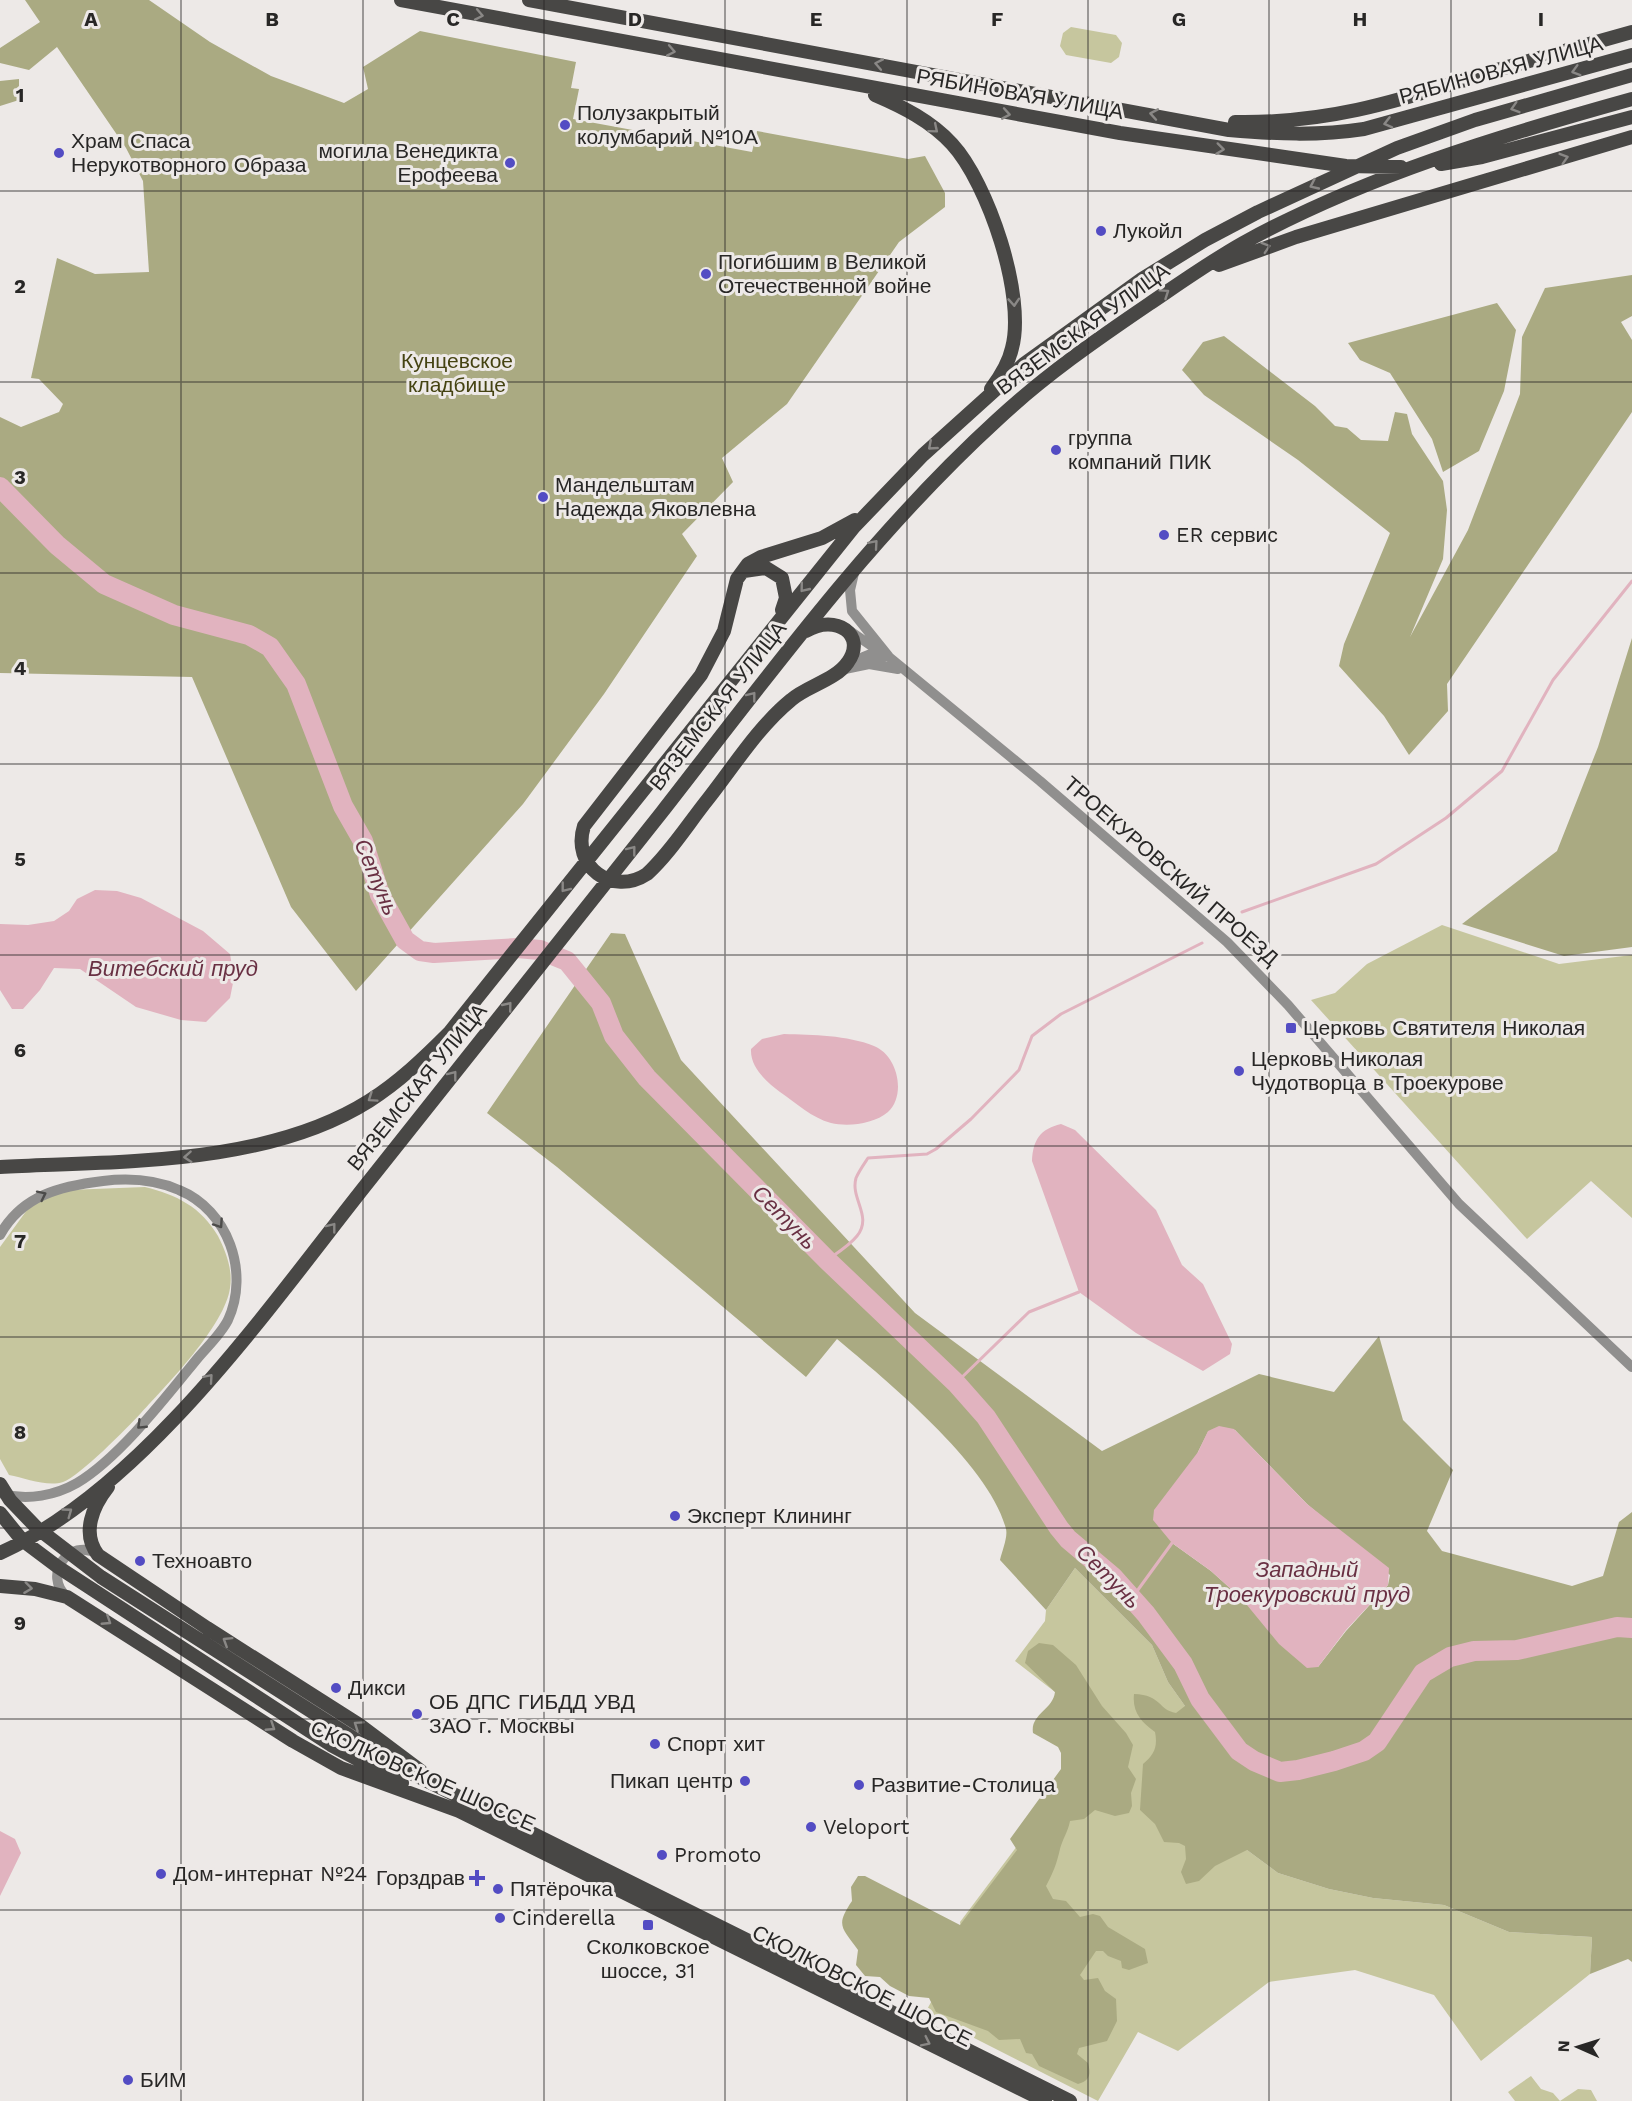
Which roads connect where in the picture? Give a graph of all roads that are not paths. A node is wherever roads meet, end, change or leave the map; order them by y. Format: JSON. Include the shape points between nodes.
{"nodes":[{"id":1,"x":401,"y":0,"type":"edge"},
{"id":2,"x":530,"y":0,"type":"edge"},
{"id":3,"x":1632,"y":32,"type":"edge"},
{"id":4,"x":1632,"y":55,"type":"edge"},
{"id":5,"x":1632,"y":75,"type":"edge"},
{"id":6,"x":845,"y":83,"type":"junction"},
{"id":7,"x":1632,"y":99,"type":"edge"},
{"id":8,"x":1632,"y":117,"type":"edge"},
{"id":9,"x":1191,"y":121,"type":"junction"},
{"id":10,"x":1632,"y":138,"type":"edge"},
{"id":11,"x":1192,"y":275,"type":"junction"},
{"id":12,"x":977,"y":408,"type":"junction"},
{"id":13,"x":869,"y":511,"type":"junction"},
{"id":14,"x":857,"y":564,"type":"junction"},
{"id":15,"x":742,"y":572,"type":"junction"},
{"id":16,"x":852,"y":610,"type":"junction"},
{"id":17,"x":779,"y":619,"type":"junction"},
{"id":18,"x":839,"y":624,"type":"junction"},
{"id":19,"x":799,"y":635,"type":"junction"},
{"id":20,"x":856,"y":635,"type":"junction"},
{"id":21,"x":889,"y":657,"type":"junction"},
{"id":22,"x":845,"y":664,"type":"junction"},
{"id":23,"x":906,"y":672,"type":"junction"},
{"id":24,"x":0,"y":1167,"type":"edge"},
{"id":25,"x":0,"y":1235,"type":"edge"},
{"id":26,"x":1632,"y":1367,"type":"edge"},
{"id":27,"x":119,"y":1473,"type":"junction"},
{"id":28,"x":0,"y":1484,"type":"edge"},
{"id":29,"x":0,"y":1494,"type":"edge"},
{"id":30,"x":0,"y":1513,"type":"edge"},
{"id":31,"x":0,"y":1524,"type":"edge"},
{"id":32,"x":22,"y":1540,"type":"junction"},
{"id":33,"x":0,"y":1553,"type":"edge"},
{"id":34,"x":98,"y":1554,"type":"junction"},
{"id":35,"x":0,"y":1586,"type":"edge"},
{"id":36,"x":62,"y":1595,"type":"junction"},
{"id":37,"x":444,"y":1804,"type":"junction"},
{"id":38,"x":475,"y":1807,"type":"junction"},
{"id":39,"x":1045,"y":2101,"type":"edge"},
{"id":40,"x":1070,"y":2101,"type":"edge"}],
"edges":[{"from":1,"to":6,"type":"main road","name":"РЯБИНОВАЯ УЛИЦА","one_way":true},
{"from":9,"to":2,"type":"main road","name":"РЯБИНОВАЯ УЛИЦА","one_way":true},
{"from":3,"to":9,"type":"main road","via":[[1348,114],[1278,123]]},
{"from":4,"to":9,"type":"main road","name":"РЯБИНОВАЯ УЛИЦА","one_way":true,"via":[[1415,116],[1329,134],[1229,130]]},
{"from":5,"to":12,"type":"main road","name":"ВЯЗЕМСКАЯ УЛИЦА","one_way":true,"via":[[1430,136],[1368,160],[1258,212],[1142,279],[1024,364]]},
{"from":6,"to":8,"type":"main road","name":"РЯБИНОВАЯ УЛИЦА","one_way":true,"via":[[1120,133],[1346,166],[1427,166],[1482,157]]},
{"from":6,"to":12,"type":"main road","one_way":true,"via":[[922,118],[951,143],[982,192],[1009,273],[1016,325],[1012,349],[998,380]]},
{"from":7,"to":11,"type":"main road","name":"ВЯЗЕМСКАЯ УЛИЦА","via":[[1390,174],[1240,244]]},
{"from":11,"to":10,"type":"main road","one_way":true,"via":[[1296,237]]},
{"from":14,"to":11,"type":"main road","name":"ВЯЗЕМСКАЯ УЛИЦА","one_way":true,"via":[[942,472],[1001,416],[1064,364]]},
{"from":12,"to":13,"type":"main road","name":"ВЯЗЕМСКАЯ УЛИЦА","one_way":true,"via":[[923,455]]},
{"from":13,"to":15,"type":"main road","via":[[822,538],[761,557]]},
{"from":13,"to":17,"type":"main road","name":"ВЯЗЕМСКАЯ УЛИЦА","one_way":true},
{"from":14,"to":16,"type":"street","via":[[850,590]]},
{"from":14,"to":19,"type":"main road","name":"ВЯЗЕМСКАЯ УЛИЦА"},
{"from":15,"to":17,"type":"main road","via":[[766,568],[782,578],[786,598]]},
{"from":15,"to":22,"type":"main road","via":[[724,631],[705,668],[591,813],[581,832],[585,861],[594,872],[620,883],[634,881],[652,869],[773,717],[790,700]]},
{"from":16,"to":20,"type":"street"},
{"from":16,"to":21,"type":"street","name":"ТРОЕКУРОВСКИЙ ПРОЕЗД"},
{"from":17,"to":24,"type":"main road","name":"ВЯЗЕМСКАЯ УЛИЦА","one_way":true,"via":[[449,1033],[414,1068],[368,1101],[319,1126],[205,1156]]},
{"from":18,"to":19,"type":"main road","via":[[818,625]]},
{"from":18,"to":20,"type":"street"},
{"from":18,"to":22,"type":"main road","via":[[849,634]]},
{"from":27,"to":19,"type":"main road","name":"ВЯЗЕМСКАЯ УЛИЦА","one_way":true,"via":[[259,1320]]},
{"from":20,"to":21,"type":"street"},
{"from":20,"to":22,"type":"street"},
{"from":21,"to":22,"type":"street","via":[[871,654]]},
{"from":21,"to":23,"type":"street","name":"ТРОЕКУРОВСКИЙ ПРОЕЗД"},
{"from":22,"to":23,"type":"street","via":[[878,664]]},
{"from":23,"to":26,"type":"street","name":"ТРОЕКУРОВСКИЙ ПРОЕЗД","via":[[1227,942],[1288,1005],[1459,1204]]},
{"from":25,"to":29,"type":"street","one_way":true,"via":[[23,1207],[50,1191],[109,1180],[149,1181],[182,1191],[209,1210],[228,1239],[237,1272],[227,1321],[148,1418],[104,1461],[79,1482],[58,1492],[35,1497]]},
{"from":33,"to":27,"type":"main road","name":"ВЯЗЕМСКАЯ УЛИЦА","one_way":true,"via":[[64,1516]]},
{"from":27,"to":34,"type":"main road","via":[[92,1515],[91,1543]]},
{"from":28,"to":38,"type":"main road","via":[[21,1513],[101,1577],[398,1766]]},
{"from":30,"to":32,"type":"main road"},
{"from":31,"to":32,"type":"street"},
{"from":32,"to":37,"type":"main road","via":[[331,1745]]},
{"from":34,"to":36,"type":"street","via":[[81,1549],[62,1560],[56,1573]]},
{"from":38,"to":34,"type":"main road","one_way":true,"via":[[362,1726]]},
{"from":35,"to":36,"type":"main road","one_way":true},
{"from":36,"to":37,"type":"main road","name":"СКОЛКОВСКОЕ ШОССЕ","one_way":true,"via":[[85,1606],[292,1741],[377,1782]]},
{"from":37,"to":39,"type":"main road","name":"СКОЛКОВСКОЕ ШОССЕ","one_way":true},
{"from":38,"to":40,"type":"main road","name":"СКОЛКОВСКОЕ ШОССЕ"}]}
